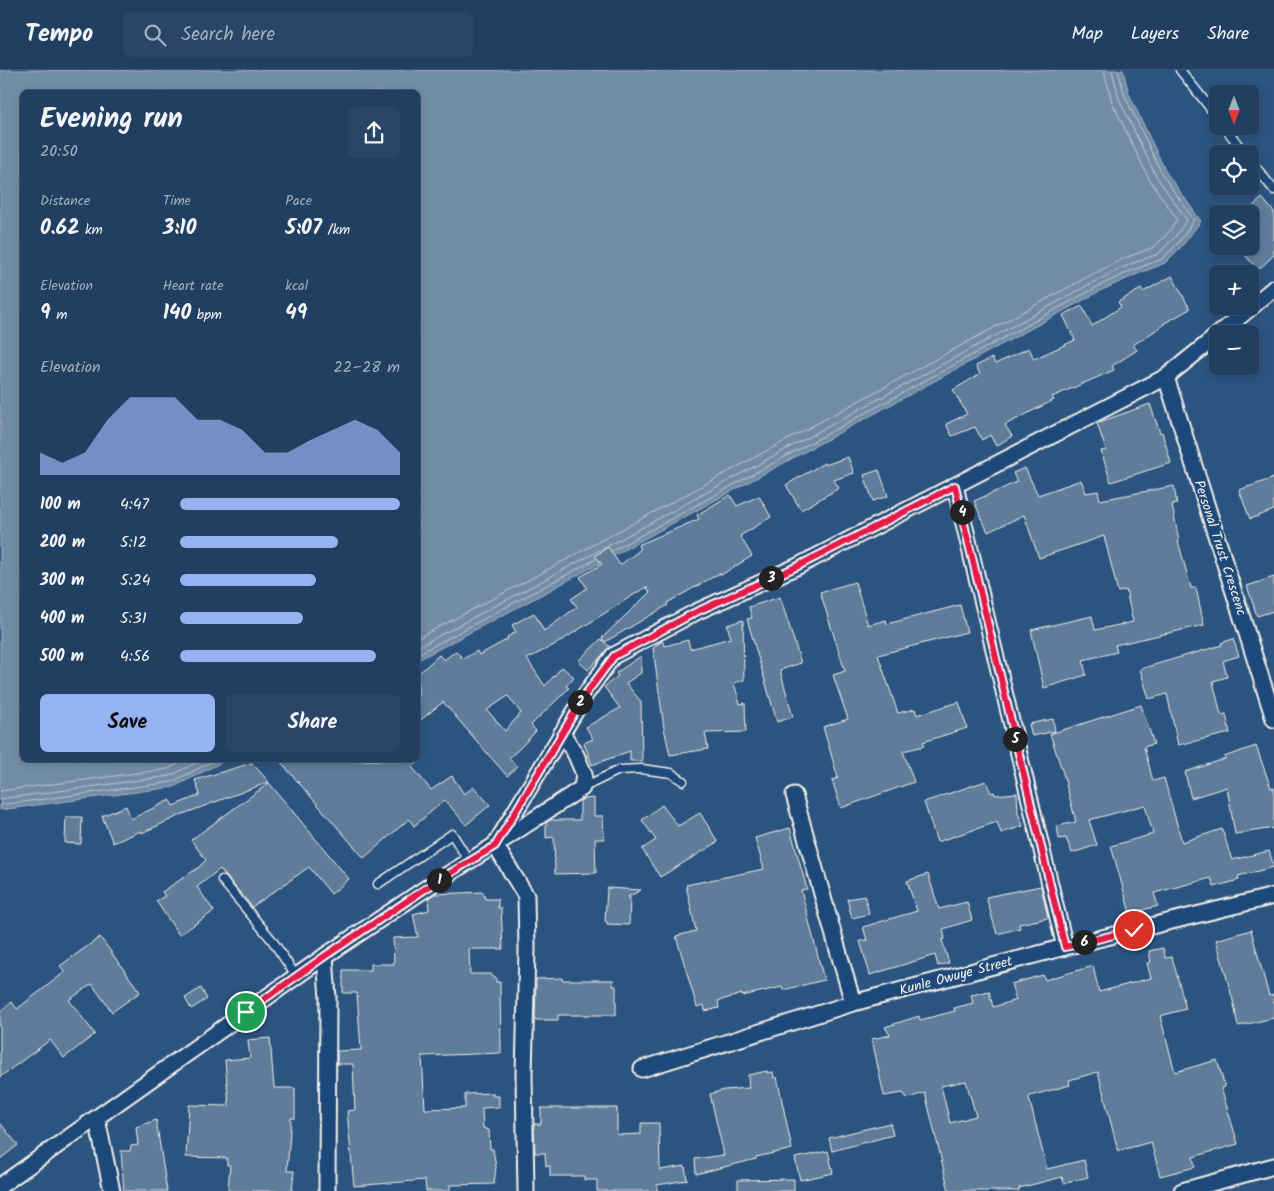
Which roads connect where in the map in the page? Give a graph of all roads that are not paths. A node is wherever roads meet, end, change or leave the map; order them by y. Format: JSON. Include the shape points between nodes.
{"nodes":[{"id":1,"x":1180,"y":70,"type":"edge"},
{"id":2,"x":1209,"y":107,"type":"edge"},
{"id":3,"x":1259,"y":171,"type":"edge"},
{"id":4,"x":1274,"y":190,"type":"edge"},
{"id":5,"x":1274,"y":288,"type":"edge"},
{"id":6,"x":1229,"y":325,"type":"edge"},
{"id":7,"x":1209,"y":341,"type":"edge"},
{"id":8,"x":1166,"y":377,"type":"junction"},
{"id":9,"x":955,"y":486,"type":"junction"},
{"id":10,"x":1274,"y":719,"type":"edge"},
{"id":11,"x":562,"y":733,"type":"junction"},
{"id":12,"x":683,"y":781,"type":"dead end"},
{"id":13,"x":582,"y":788,"type":"junction"},
{"id":14,"x":794,"y":796,"type":"dead end"},
{"id":15,"x":495,"y":846,"type":"junction"},
{"id":16,"x":469,"y":861,"type":"junction"},
{"id":17,"x":222,"y":880,"type":"dead end"},
{"id":18,"x":378,"y":884,"type":"dead end"},
{"id":19,"x":1274,"y":896,"type":"edge"},
{"id":20,"x":1065,"y":947,"type":"junction"},
{"id":21,"x":325,"y":956,"type":"junction"},
{"id":22,"x":296,"y":976,"type":"junction"},
{"id":23,"x":853,"y":1003,"type":"junction"},
{"id":24,"x":642,"y":1069,"type":"dead end"},
{"id":25,"x":97,"y":1119,"type":"junction"},
{"id":26,"x":1274,"y":1166,"type":"edge"},
{"id":27,"x":0,"y":1186,"type":"edge"},
{"id":28,"x":112,"y":1191,"type":"edge"},
{"id":29,"x":327,"y":1191,"type":"edge"},
{"id":30,"x":526,"y":1191,"type":"edge"},
{"id":31,"x":1182,"y":1191,"type":"edge"}],
"edges":[{"from":1,"to":2,"type":"lane"},
{"from":3,"to":4,"type":"lane"},
{"from":5,"to":6,"type":"street"},
{"from":7,"to":8,"type":"street"},
{"from":8,"to":9,"type":"street"},
{"from":8,"to":10,"type":"street","name":"Personal Trust Crescenc"},
{"from":9,"to":11,"type":"street","via":[[798,566],[696,612],[614,656]]},
{"from":9,"to":20,"type":"street"},
{"from":11,"to":13,"type":"street","via":[[584,774]]},
{"from":11,"to":15,"type":"street"},
{"from":12,"to":13,"type":"lane","via":[[671,773],[619,770]]},
{"from":13,"to":15,"type":"street"},
{"from":14,"to":23,"type":"street"},
{"from":15,"to":16,"type":"street"},
{"from":15,"to":30,"type":"street","via":[[526,896]]},
{"from":16,"to":18,"type":"lane","via":[[452,834]]},
{"from":16,"to":21,"type":"street"},
{"from":17,"to":22,"type":"lane","via":[[272,940]]},
{"from":19,"to":20,"type":"street","name":"Kunle Owuye Street"},
{"from":20,"to":23,"type":"street","name":"Kunle Owuye Street"},
{"from":21,"to":22,"type":"street"},
{"from":21,"to":29,"type":"street","via":[[328,999]]},
{"from":22,"to":25,"type":"street"},
{"from":23,"to":24,"type":"street","name":"Kunle Owuye Street"},
{"from":25,"to":27,"type":"street"},
{"from":25,"to":28,"type":"street"},
{"from":26,"to":31,"type":"street"}]}
